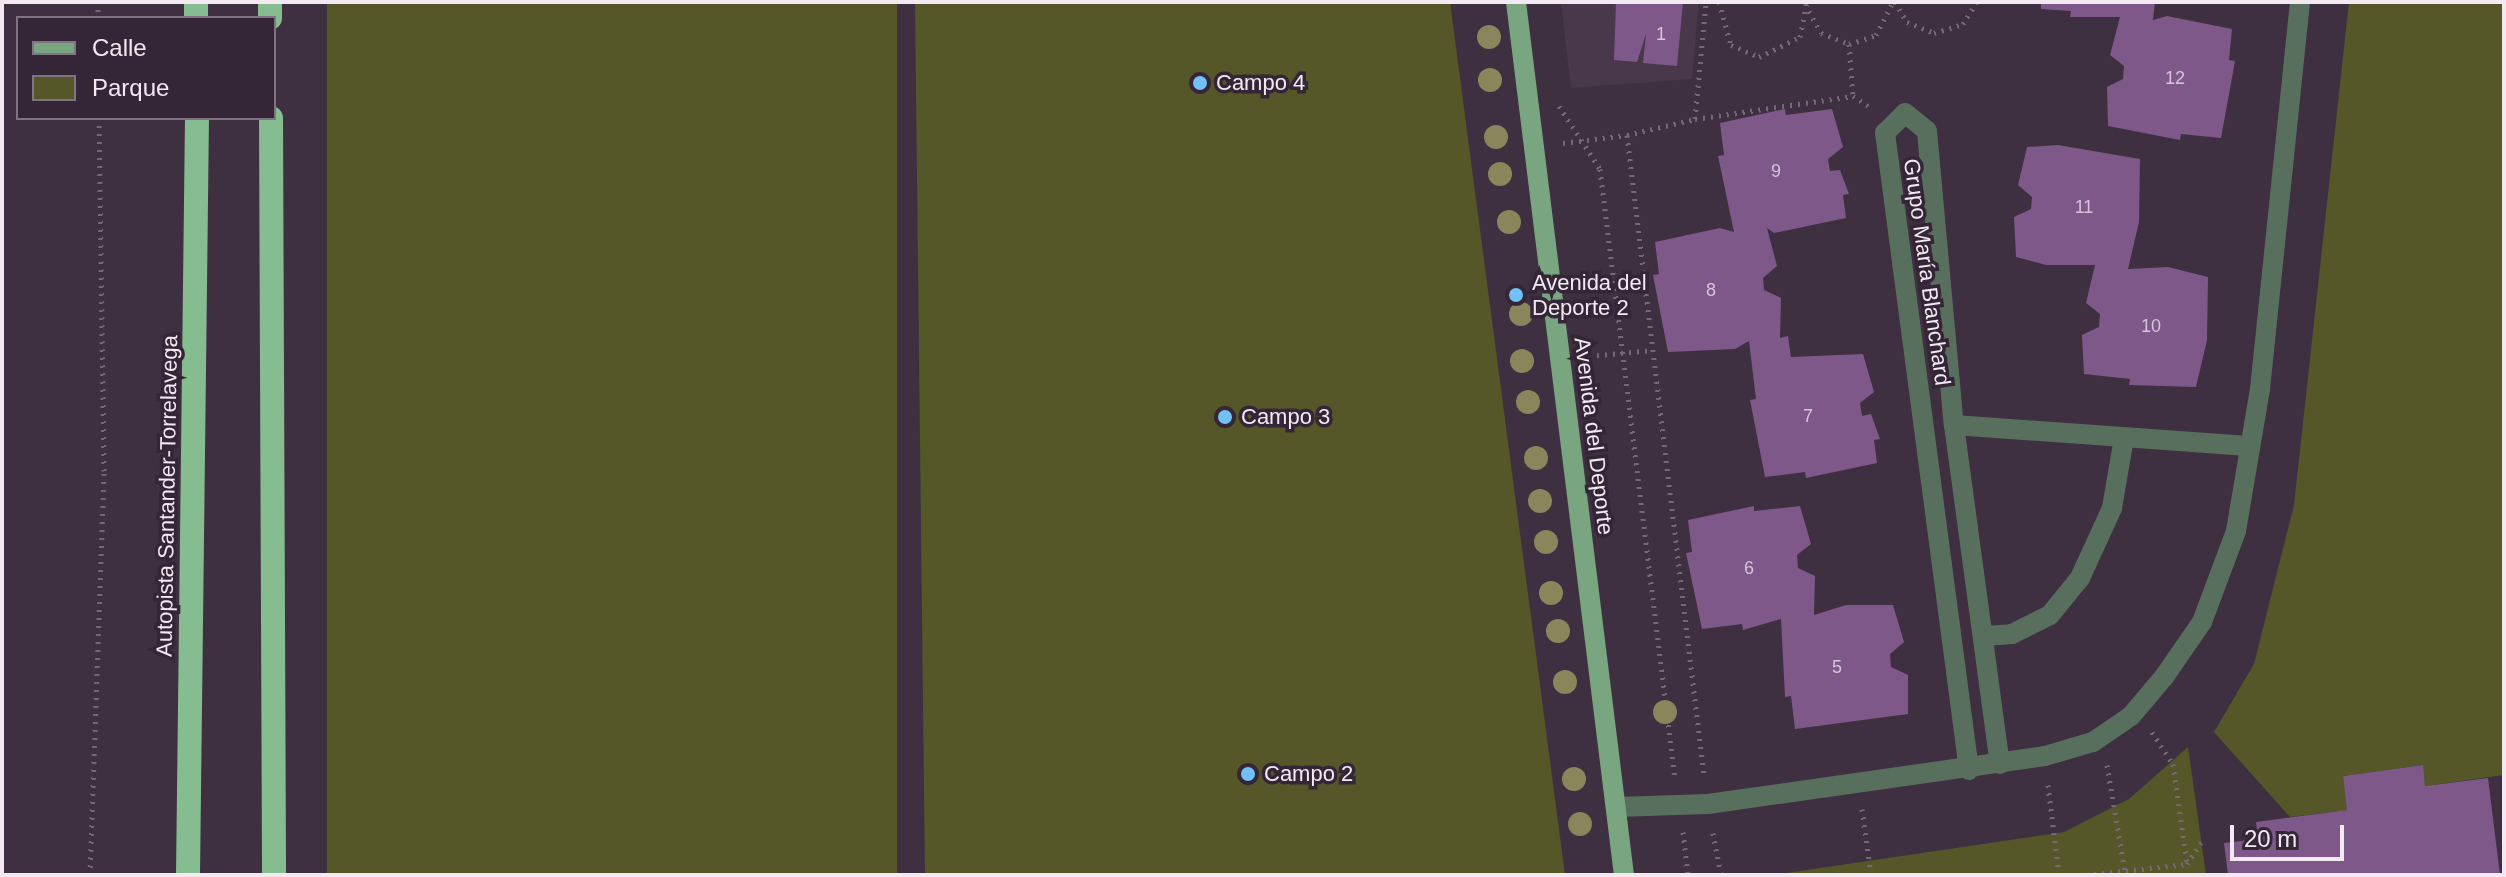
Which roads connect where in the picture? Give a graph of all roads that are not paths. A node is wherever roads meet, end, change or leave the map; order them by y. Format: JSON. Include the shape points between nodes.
{"nodes":[{"id":1,"x":1516,"y":2,"type":"edge"},
{"id":2,"x":2300,"y":2,"type":"edge"},
{"id":3,"x":197,"y":120,"type":"edge"},
{"id":4,"x":271,"y":120,"type":"edge"},
{"id":5,"x":1954,"y":425,"type":"junction"},
{"id":6,"x":2124,"y":438,"type":"junction"},
{"id":7,"x":2248,"y":446,"type":"junction"},
{"id":8,"x":1985,"y":636,"type":"junction"},
{"id":9,"x":2000,"y":764,"type":"junction"},
{"id":10,"x":1969,"y":770,"type":"junction"},
{"id":11,"x":1616,"y":807,"type":"junction"},
{"id":12,"x":188,"y":875,"type":"edge"},
{"id":13,"x":274,"y":875,"type":"edge"},
{"id":14,"x":1624,"y":875,"type":"edge"}],
"edges":[{"from":1,"to":11,"type":"main road","name":"Avenida del Deporte"},
{"from":2,"to":7,"type":"street"},
{"from":3,"to":12,"type":"highway","name":"Autopista Santander-Torrelavega"},
{"from":4,"to":13,"type":"highway"},
{"from":5,"to":6,"type":"street"},
{"from":5,"to":8,"type":"street","name":"Grupo María Blanchard"},
{"from":5,"to":10,"type":"street","name":"Grupo María Blanchard","via":[[1927,131],[1905,113],[1891,121],[1885,133]]},
{"from":6,"to":7,"type":"street"},
{"from":6,"to":8,"type":"street","via":[[2112,508],[2080,578],[2050,615],[2012,634]]},
{"from":7,"to":9,"type":"street","via":[[2236,531],[2202,622],[2137,708],[2102,736],[2045,756]]},
{"from":8,"to":9,"type":"street","name":"Grupo María Blanchard"},
{"from":9,"to":10,"type":"street"},
{"from":10,"to":11,"type":"street","via":[[1708,804]]},
{"from":11,"to":14,"type":"main road","name":"Avenida del Deporte"}]}
